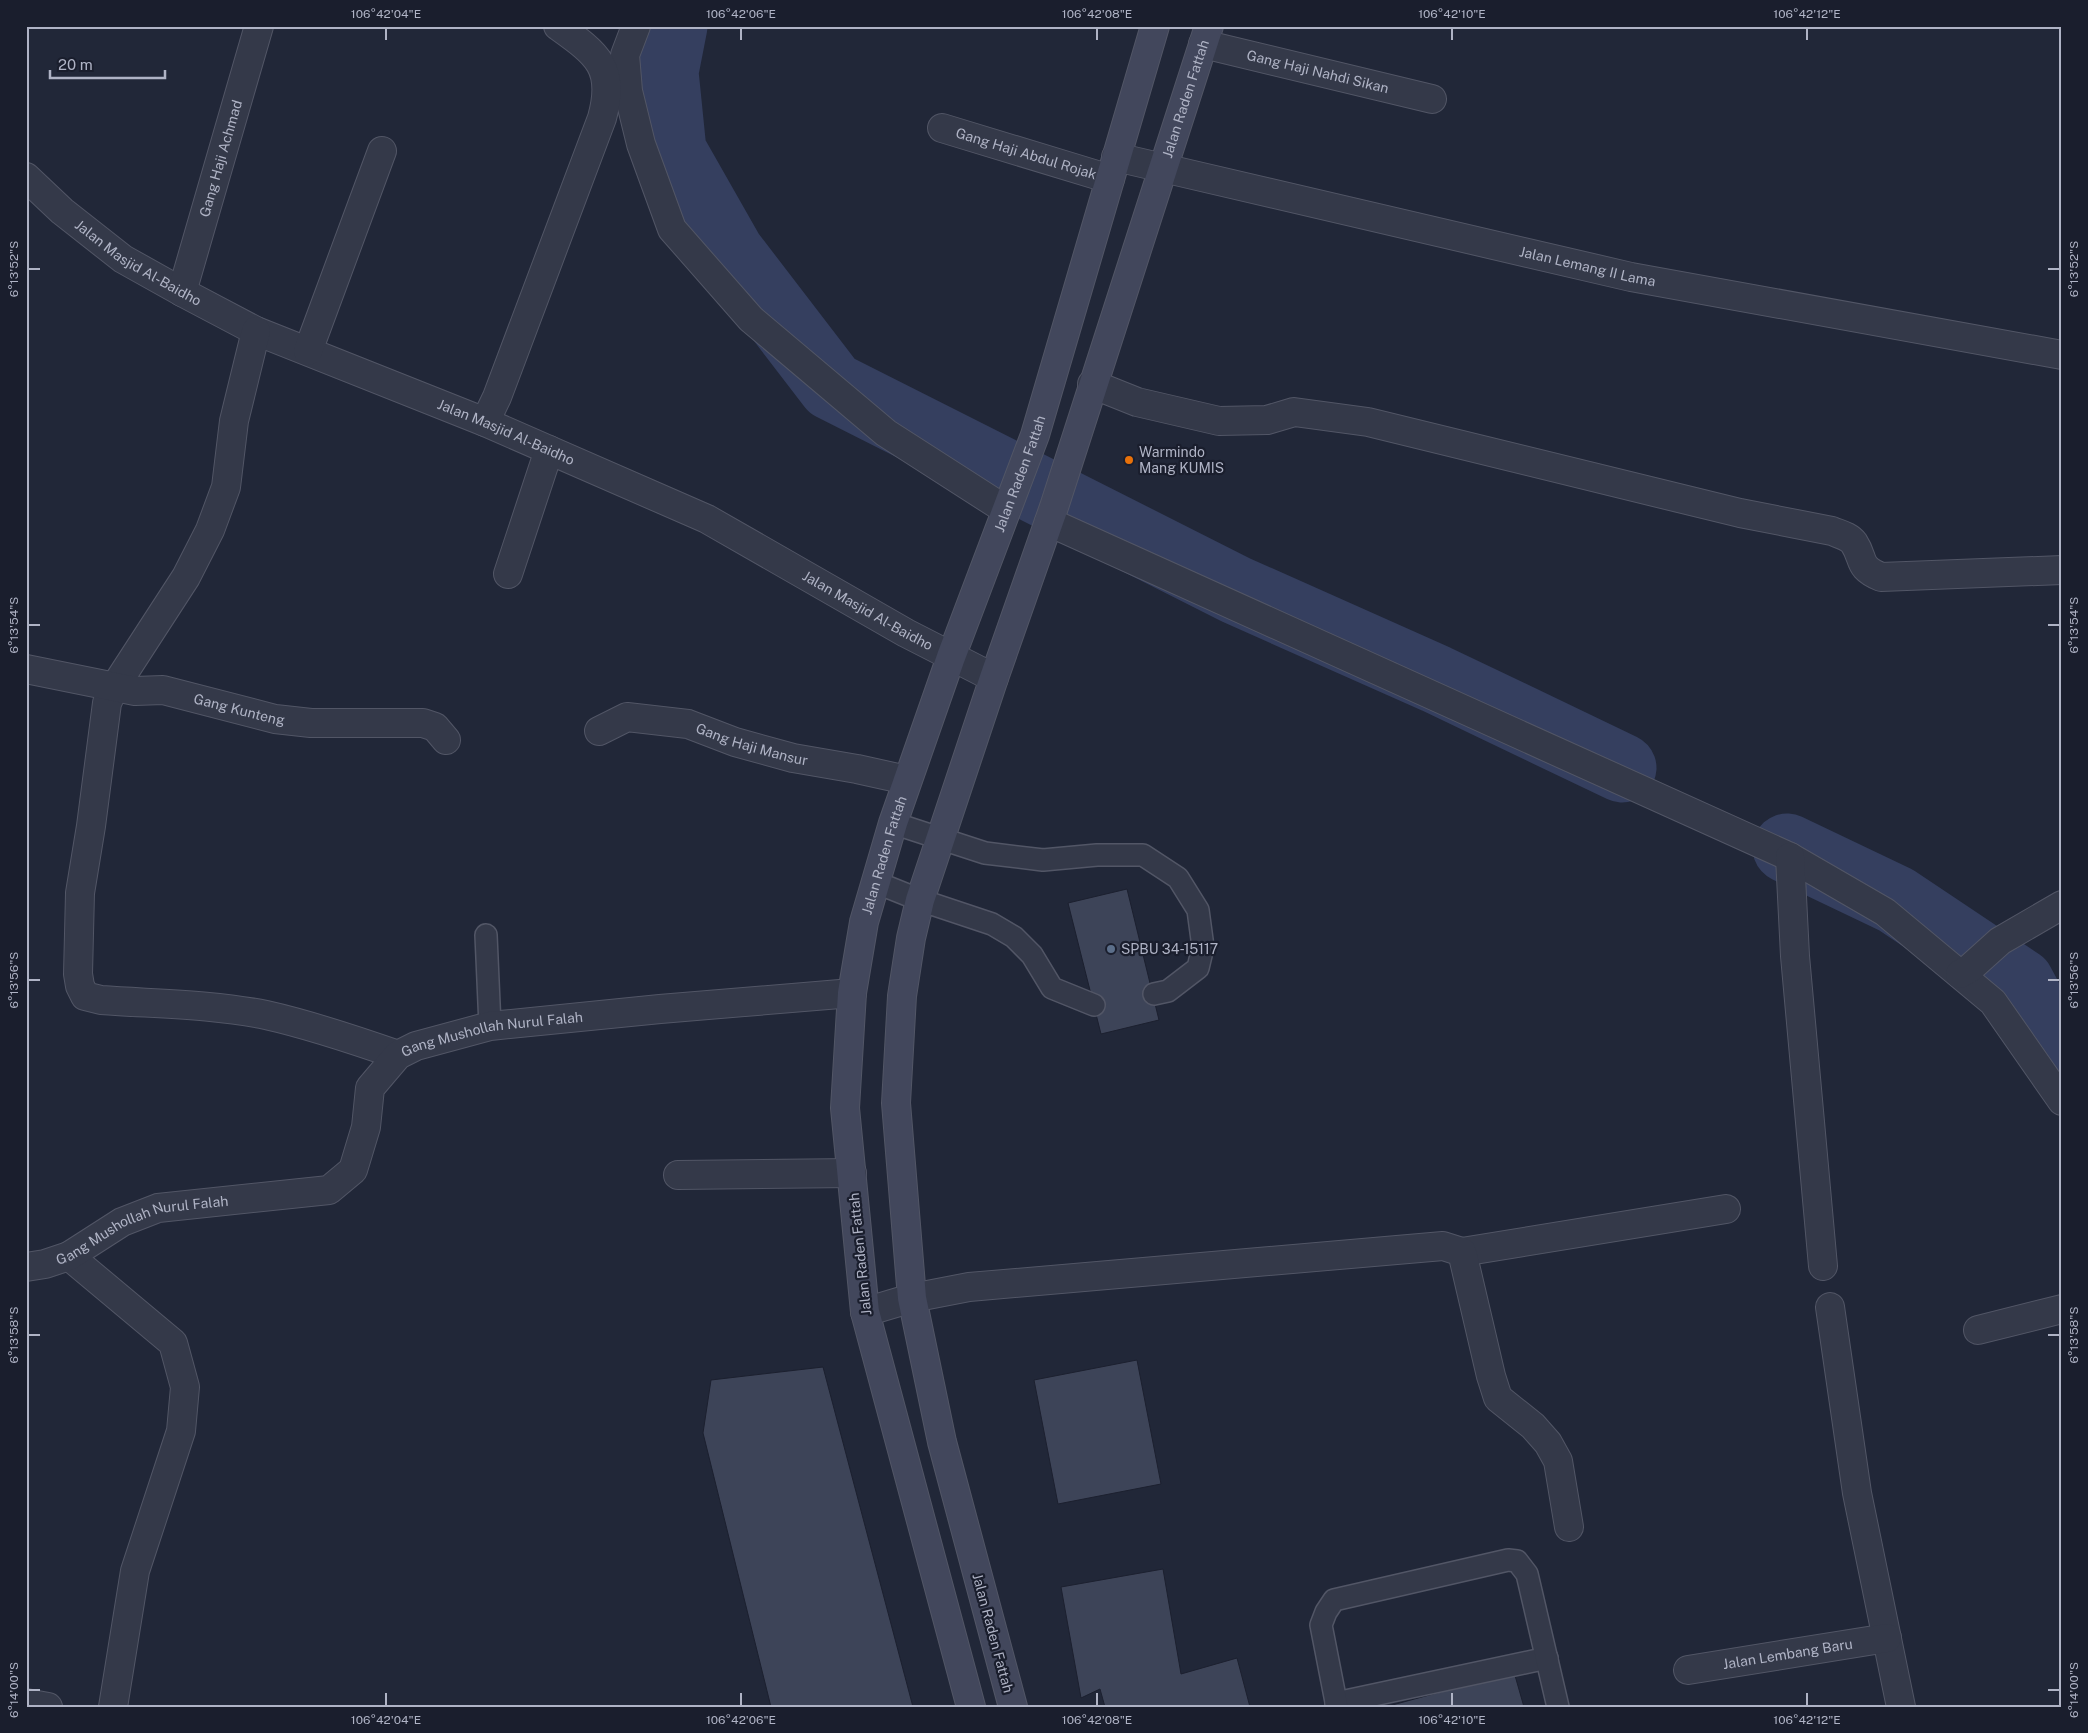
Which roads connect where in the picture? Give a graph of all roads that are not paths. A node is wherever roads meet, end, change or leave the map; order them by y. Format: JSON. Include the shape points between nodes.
{"nodes":[{"id":1,"x":259,"y":26,"type":"edge"},
{"id":2,"x":558,"y":26,"type":"edge"},
{"id":3,"x":636,"y":26,"type":"edge"},
{"id":4,"x":1155,"y":26,"type":"edge"},
{"id":5,"x":1206,"y":35,"type":"edge"},
{"id":6,"x":1432,"y":99,"type":"dead end"},
{"id":7,"x":942,"y":128,"type":"dead end"},
{"id":8,"x":382,"y":151,"type":"dead end"},
{"id":9,"x":1164,"y":166,"type":"junction"},
{"id":10,"x":1113,"y":168,"type":"junction"},
{"id":11,"x":28,"y":185,"type":"edge"},
{"id":12,"x":182,"y":292,"type":"junction"},
{"id":13,"x":256,"y":331,"type":"junction"},
{"id":14,"x":308,"y":351,"type":"junction"},
{"id":15,"x":2062,"y":355,"type":"edge"},
{"id":16,"x":1092,"y":384,"type":"junction"},
{"id":17,"x":485,"y":422,"type":"junction"},
{"id":18,"x":548,"y":450,"type":"junction"},
{"id":19,"x":1008,"y":503,"type":"junction"},
{"id":20,"x":1051,"y":514,"type":"junction"},
{"id":21,"x":2062,"y":570,"type":"edge"},
{"id":22,"x":508,"y":574,"type":"dead end"},
{"id":23,"x":951,"y":657,"type":"junction"},
{"id":24,"x":26,"y":669,"type":"edge"},
{"id":25,"x":994,"y":678,"type":"junction"},
{"id":26,"x":114,"y":688,"type":"junction"},
{"id":27,"x":599,"y":731,"type":"dead end"},
{"id":28,"x":446,"y":740,"type":"dead end"},
{"id":29,"x":907,"y":780,"type":"junction"},
{"id":30,"x":893,"y":824,"type":"junction"},
{"id":31,"x":941,"y":840,"type":"junction"},
{"id":32,"x":1790,"y":857,"type":"junction"},
{"id":33,"x":875,"y":882,"type":"junction"},
{"id":34,"x":920,"y":900,"type":"junction"},
{"id":35,"x":2062,"y":905,"type":"edge"},
{"id":36,"x":486,"y":935,"type":"dead end"},
{"id":37,"x":1965,"y":971,"type":"junction"},
{"id":38,"x":852,"y":993,"type":"junction"},
{"id":39,"x":1154,"y":994,"type":"dead end"},
{"id":40,"x":1094,"y":1005,"type":"dead end"},
{"id":41,"x":490,"y":1026,"type":"junction"},
{"id":42,"x":398,"y":1055,"type":"junction"},
{"id":43,"x":2062,"y":1101,"type":"edge"},
{"id":44,"x":852,"y":1173,"type":"junction"},
{"id":45,"x":678,"y":1175,"type":"dead end"},
{"id":46,"x":1726,"y":1209,"type":"dead end"},
{"id":47,"x":1462,"y":1252,"type":"junction"},
{"id":48,"x":69,"y":1256,"type":"junction"},
{"id":49,"x":1822,"y":1266,"type":"dead end"},
{"id":50,"x":26,"y":1267,"type":"edge"},
{"id":51,"x":912,"y":1298,"type":"junction"},
{"id":52,"x":1830,"y":1307,"type":"dead end"},
{"id":53,"x":2062,"y":1309,"type":"edge"},
{"id":54,"x":865,"y":1312,"type":"junction"},
{"id":55,"x":1978,"y":1330,"type":"dead end"},
{"id":56,"x":1569,"y":1527,"type":"dead end"},
{"id":57,"x":1887,"y":1638,"type":"junction"},
{"id":58,"x":1547,"y":1658,"type":"junction"},
{"id":59,"x":1688,"y":1670,"type":"dead end"},
{"id":60,"x":26,"y":1703,"type":"edge"},
{"id":61,"x":1336,"y":1705,"type":"edge"},
{"id":62,"x":48,"y":1707,"type":"edge"},
{"id":63,"x":113,"y":1707,"type":"edge"},
{"id":64,"x":971,"y":1707,"type":"edge"},
{"id":65,"x":1013,"y":1707,"type":"edge"},
{"id":66,"x":1558,"y":1707,"type":"edge"},
{"id":67,"x":1901,"y":1707,"type":"edge"}],
"edges":[{"from":1,"to":12,"type":"street","name":"Gang Haji Achmad"},
{"from":2,"to":17,"type":"street","via":[[591,50],[607,78],[607,98]]},
{"from":3,"to":19,"type":"street","via":[[625,55],[628,91],[641,144],[672,229],[751,319],[886,433]]},
{"from":4,"to":10,"type":"main road","name":"Jalan Raden Fattah"},
{"from":5,"to":6,"type":"street","name":"Gang Haji Nahdi Sikan"},
{"from":5,"to":9,"type":"main road","name":"Jalan Raden Fattah"},
{"from":7,"to":10,"type":"street","name":"Gang Haji Abdul Rojak"},
{"from":8,"to":14,"type":"street"},
{"from":9,"to":10,"type":"street","name":"Jalan Lemang II Lama"},
{"from":9,"to":15,"type":"street","name":"Jalan Lemang II Lama","via":[[1631,277]]},
{"from":9,"to":16,"type":"main road","name":"Jalan Raden Fattah"},
{"from":10,"to":19,"type":"main road","name":"Jalan Raden Fattah","via":[[1035,435]]},
{"from":11,"to":12,"type":"street","name":"Jalan Masjid Al-Baidho","via":[[123,258]]},
{"from":12,"to":13,"type":"street","name":"Jalan Masjid Al-Baidho"},
{"from":13,"to":14,"type":"street","name":"Jalan Masjid Al-Baidho"},
{"from":13,"to":26,"type":"street","via":[[234,421],[226,487],[210,530],[186,577]]},
{"from":14,"to":17,"type":"street","name":"Jalan Masjid Al-Baidho"},
{"from":16,"to":20,"type":"main road","name":"Jalan Raden Fattah"},
{"from":16,"to":21,"type":"street","via":[[1137,402],[1219,421],[1267,420],[1294,412],[1368,422],[1740,513],[1832,531],[1853,542],[1869,572],[1881,577]]},
{"from":17,"to":18,"type":"street","name":"Jalan Masjid Al-Baidho"},
{"from":18,"to":22,"type":"street"},
{"from":18,"to":23,"type":"street","name":"Jalan Masjid Al-Baidho","via":[[707,519]]},
{"from":19,"to":23,"type":"main road","name":"Jalan Raden Fattah"},
{"from":20,"to":25,"type":"main road","name":"Jalan Raden Fattah"},
{"from":20,"to":32,"type":"street"},
{"from":23,"to":25,"type":"street","name":"Jalan Masjid Al-Baidho"},
{"from":23,"to":29,"type":"main road","name":"Jalan Raden Fattah"},
{"from":24,"to":26,"type":"street","name":"Gang Kunteng"},
{"from":25,"to":31,"type":"main road","name":"Jalan Raden Fattah"},
{"from":26,"to":28,"type":"street","name":"Gang Kunteng","via":[[163,690],[275,719],[423,722],[435,727]]},
{"from":26,"to":42,"type":"street","via":[[107,703],[80,893],[78,974],[86,996],[266,1015]]},
{"from":27,"to":29,"type":"street","name":"Gang Haji Mansur","via":[[627,717],[688,724],[785,756]]},
{"from":29,"to":30,"type":"main road","name":"Jalan Raden Fattah"},
{"from":30,"to":31,"type":"lane"},
{"from":30,"to":33,"type":"main road","name":"Jalan Raden Fattah"},
{"from":31,"to":34,"type":"main road","name":"Jalan Raden Fattah"},
{"from":31,"to":39,"type":"lane","via":[[985,853],[1043,860],[1143,855],[1178,878],[1198,910],[1203,947],[1198,968],[1168,991]]},
{"from":32,"to":37,"type":"street","via":[[1885,912]]},
{"from":32,"to":49,"type":"street","via":[[1795,956]]},
{"from":33,"to":34,"type":"lane"},
{"from":33,"to":38,"type":"main road","name":"Jalan Raden Fattah","via":[[864,922]]},
{"from":34,"to":40,"type":"lane","via":[[969,916],[1014,937],[1032,955],[1052,988]]},
{"from":34,"to":51,"type":"main road","name":"Jalan Raden Fattah","via":[[910,938],[902,996],[896,1103]]},
{"from":35,"to":37,"type":"street","via":[[2000,941]]},
{"from":36,"to":41,"type":"lane"},
{"from":37,"to":43,"type":"street","via":[[1993,1002]]},
{"from":38,"to":41,"type":"street","name":"Gang Mushollah Nurul Falah"},
{"from":38,"to":44,"type":"main road","name":"Jalan Raden Fattah","via":[[845,1108]]},
{"from":41,"to":42,"type":"street","name":"Gang Mushollah Nurul Falah","via":[[416,1046]]},
{"from":42,"to":48,"type":"street","name":"Gang Mushollah Nurul Falah","via":[[370,1088],[366,1127],[354,1170],[329,1190],[158,1208],[122,1222]]},
{"from":44,"to":45,"type":"street"},
{"from":44,"to":54,"type":"main road","name":"Jalan Raden Fattah"},
{"from":46,"to":47,"type":"street"},
{"from":47,"to":51,"type":"street","via":[[1443,1246],[969,1288]]},
{"from":47,"to":56,"type":"street","via":[[1498,1398],[1534,1426],[1558,1461]]},
{"from":48,"to":50,"type":"street","name":"Gang Mushollah Nurul Falah"},
{"from":48,"to":63,"type":"street","via":[[173,1343],[185,1386],[181,1431],[135,1571]]},
{"from":51,"to":54,"type":"street"},
{"from":51,"to":65,"type":"main road","name":"Jalan Raden Fattah","via":[[942,1442]]},
{"from":52,"to":57,"type":"street","via":[[1857,1493]]},
{"from":53,"to":55,"type":"street"},
{"from":54,"to":64,"type":"main road","name":"Jalan Raden Fattah"},
{"from":57,"to":59,"type":"street","name":"Jalan Lembang Baru"},
{"from":57,"to":67,"type":"street"},
{"from":58,"to":61,"type":"lane"},
{"from":58,"to":61,"type":"lane","via":[[1527,1574],[1517,1561],[1508,1560],[1334,1600],[1321,1625]]},
{"from":58,"to":66,"type":"lane"},
{"from":60,"to":62,"type":"street"}]}
